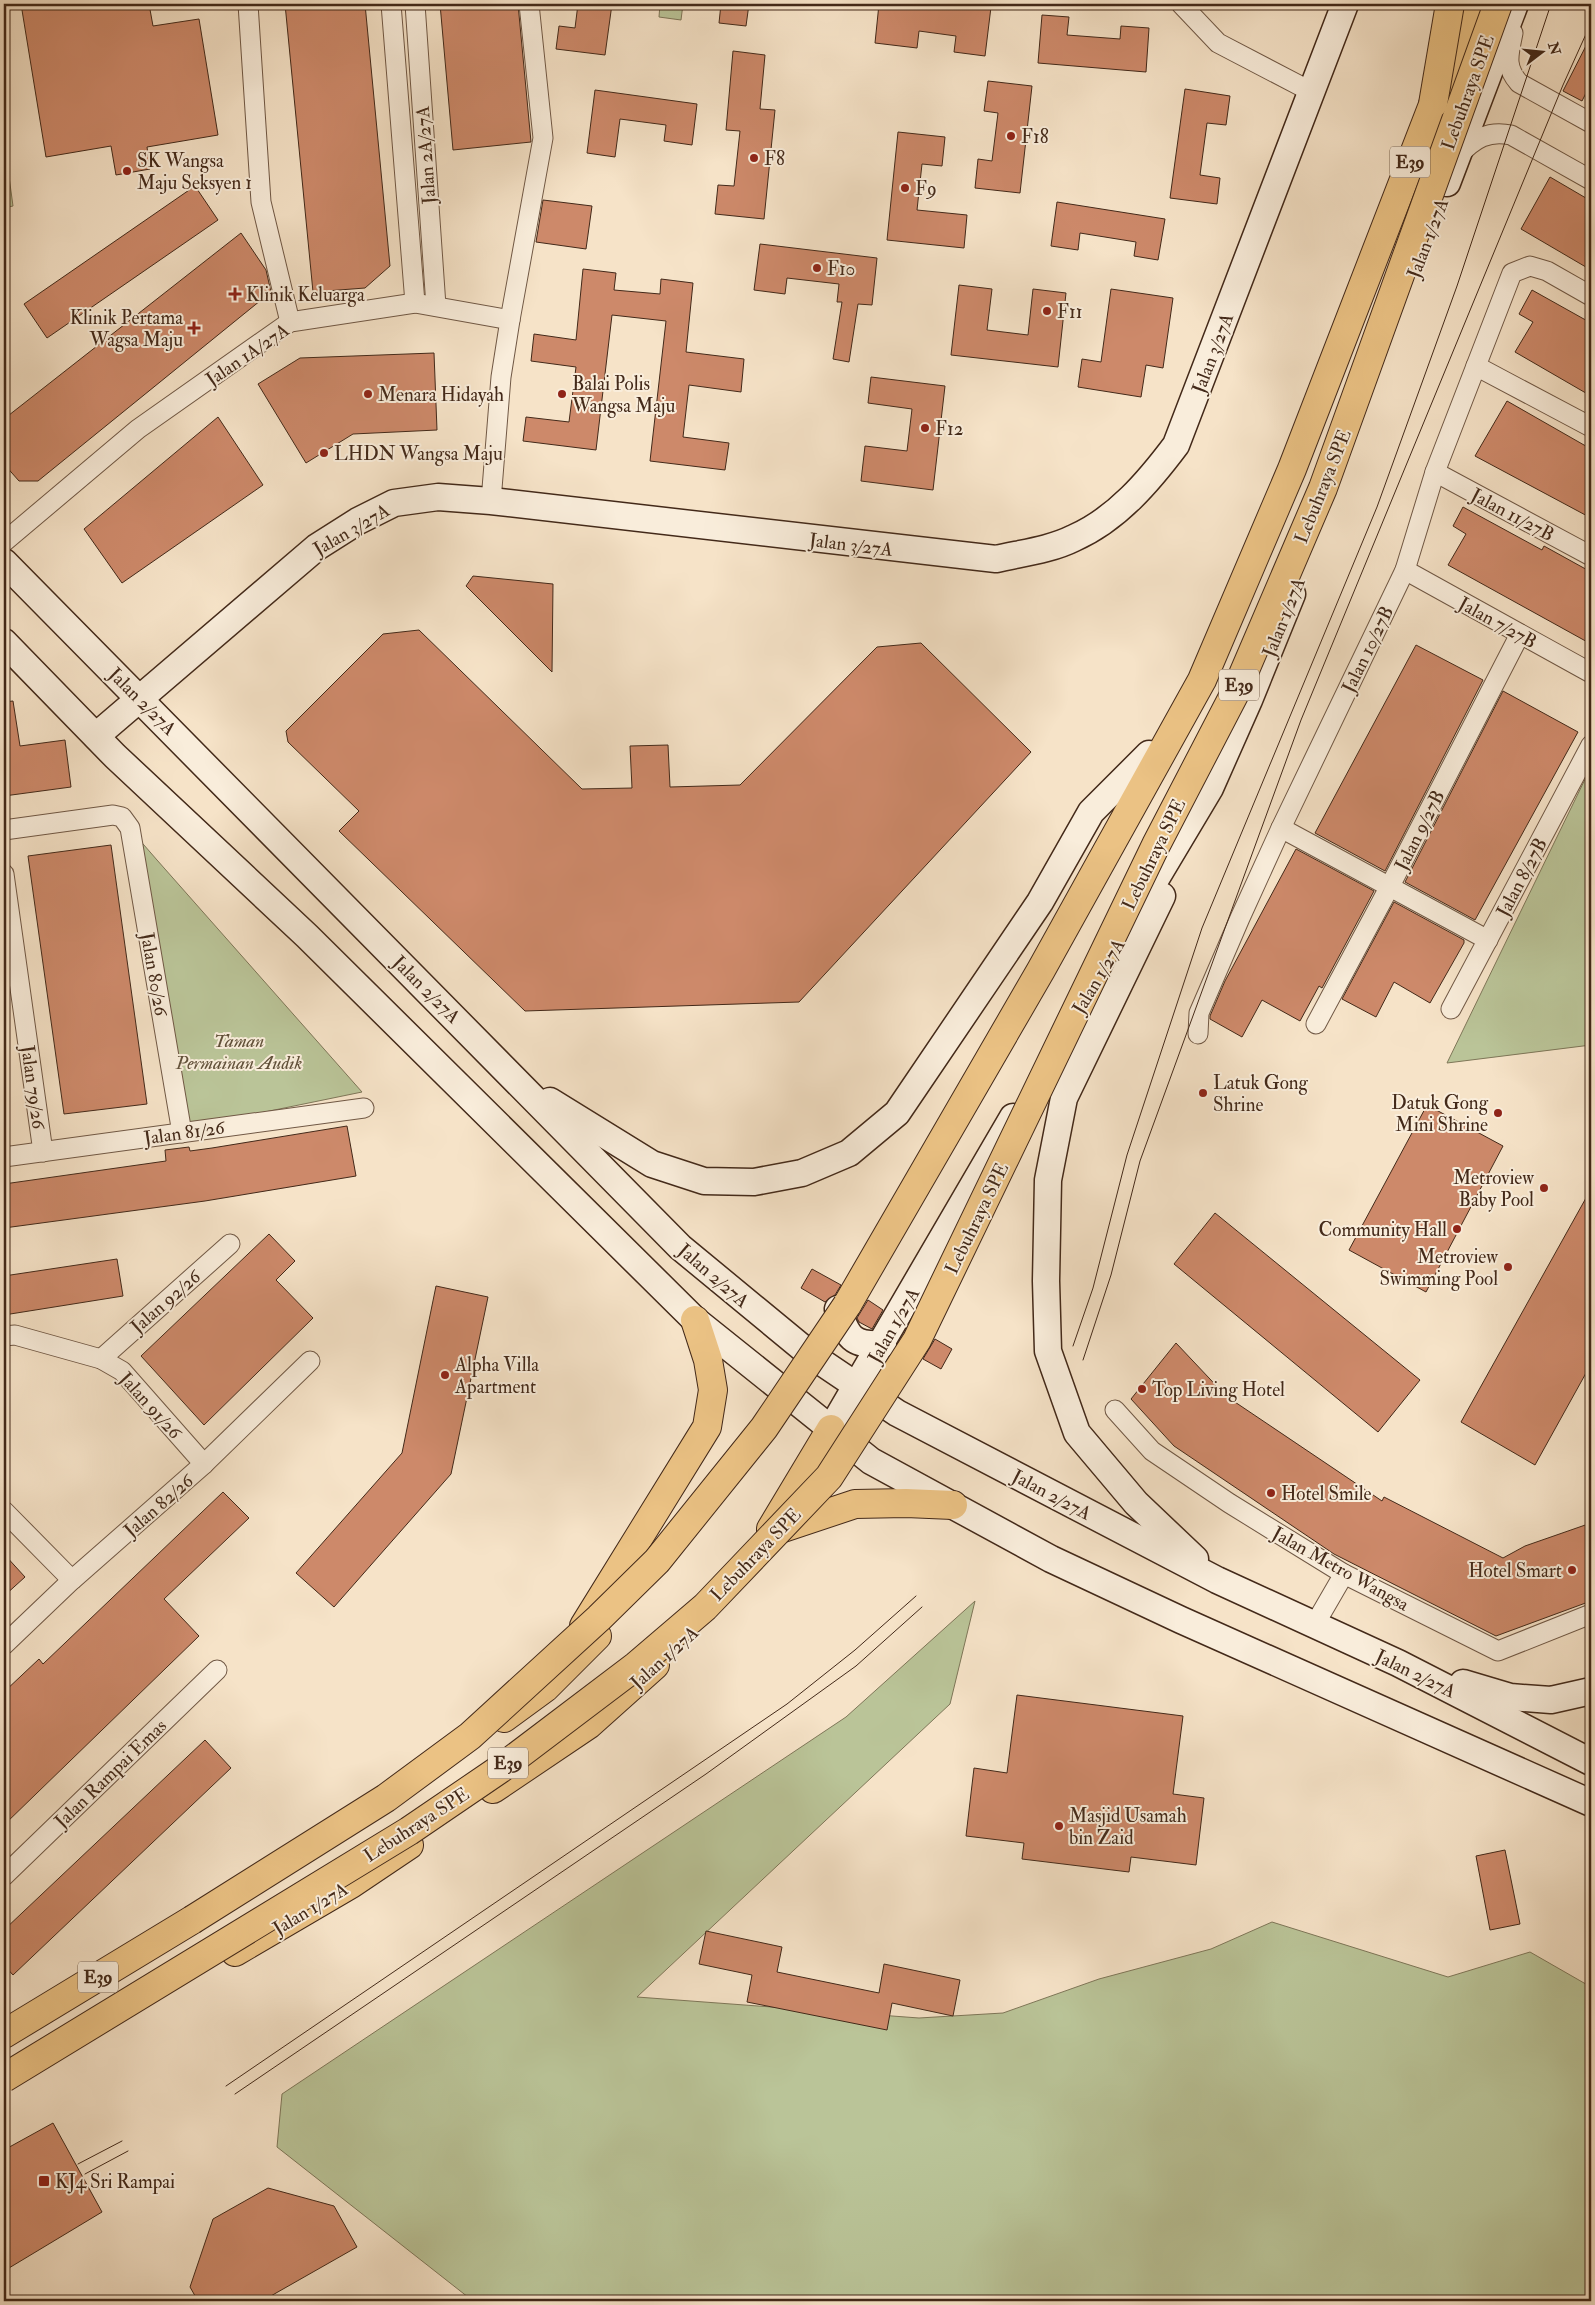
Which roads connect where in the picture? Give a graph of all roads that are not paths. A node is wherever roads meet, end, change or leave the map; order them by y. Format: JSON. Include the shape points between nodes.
{"nodes":[{"id":1,"x":248,"y":4,"type":"edge"},
{"id":2,"x":391,"y":4,"type":"edge"},
{"id":3,"x":415,"y":4,"type":"edge"},
{"id":4,"x":529,"y":4,"type":"edge"},
{"id":5,"x":1181,"y":4,"type":"edge"},
{"id":6,"x":1345,"y":4,"type":"edge"},
{"id":7,"x":1450,"y":4,"type":"edge"},
{"id":8,"x":1456,"y":4,"type":"edge"},
{"id":9,"x":1472,"y":4,"type":"edge"},
{"id":10,"x":1498,"y":4,"type":"edge"},
{"id":11,"x":1517,"y":4,"type":"edge"},
{"id":12,"x":1310,"y":92,"type":"junction"},
{"id":13,"x":1433,"y":104,"type":"junction"},
{"id":14,"x":1591,"y":124,"type":"edge"},
{"id":15,"x":1457,"y":157,"type":"junction"},
{"id":16,"x":1591,"y":180,"type":"edge"},
{"id":17,"x":1591,"y":296,"type":"edge"},
{"id":18,"x":416,"y":303,"type":"junction"},
{"id":19,"x":436,"y":306,"type":"junction"},
{"id":20,"x":510,"y":320,"type":"junction"},
{"id":21,"x":290,"y":322,"type":"junction"},
{"id":22,"x":1476,"y":366,"type":"junction"},
{"id":23,"x":1591,"y":427,"type":"edge"},
{"id":24,"x":1435,"y":472,"type":"junction"},
{"id":25,"x":491,"y":501,"type":"junction"},
{"id":26,"x":4,"y":542,"type":"edge"},
{"id":27,"x":1591,"y":556,"type":"edge"},
{"id":28,"x":4,"y":562,"type":"edge"},
{"id":29,"x":1406,"y":570,"type":"junction"},
{"id":30,"x":1520,"y":634,"type":"junction"},
{"id":31,"x":4,"y":642,"type":"edge"},
{"id":32,"x":1591,"y":673,"type":"edge"},
{"id":33,"x":139,"y":697,"type":"junction"},
{"id":34,"x":102,"y":731,"type":"junction"},
{"id":35,"x":1591,"y":745,"type":"edge"},
{"id":36,"x":1149,"y":754,"type":"junction"},
{"id":37,"x":1210,"y":788,"type":"junction"},
{"id":38,"x":1281,"y":828,"type":"junction"},
{"id":39,"x":4,"y":830,"type":"edge"},
{"id":40,"x":4,"y":874,"type":"edge"},
{"id":41,"x":1390,"y":886,"type":"junction"},
{"id":42,"x":1488,"y":940,"type":"junction"},
{"id":43,"x":1451,"y":1009,"type":"dead end"},
{"id":44,"x":1316,"y":1024,"type":"dead end"},
{"id":45,"x":1198,"y":1034,"type":"dead end"},
{"id":46,"x":521,"y":1084,"type":"junction"},
{"id":47,"x":364,"y":1108,"type":"dead end"},
{"id":48,"x":182,"y":1133,"type":"junction"},
{"id":49,"x":43,"y":1152,"type":"junction"},
{"id":50,"x":4,"y":1157,"type":"edge"},
{"id":51,"x":230,"y":1244,"type":"dead end"},
{"id":52,"x":838,"y":1309,"type":"junction"},
{"id":53,"x":694,"y":1320,"type":"junction"},
{"id":54,"x":4,"y":1336,"type":"edge"},
{"id":55,"x":883,"y":1344,"type":"junction"},
{"id":56,"x":811,"y":1356,"type":"junction"},
{"id":57,"x":101,"y":1358,"type":"junction"},
{"id":58,"x":310,"y":1361,"type":"dead end"},
{"id":59,"x":858,"y":1387,"type":"junction"},
{"id":60,"x":786,"y":1394,"type":"junction"},
{"id":61,"x":1115,"y":1410,"type":"dead end"},
{"id":62,"x":831,"y":1430,"type":"junction"},
{"id":63,"x":204,"y":1464,"type":"junction"},
{"id":64,"x":953,"y":1505,"type":"junction"},
{"id":65,"x":4,"y":1511,"type":"edge"},
{"id":66,"x":770,"y":1532,"type":"junction"},
{"id":67,"x":1344,"y":1574,"type":"junction"},
{"id":68,"x":72,"y":1580,"type":"junction"},
{"id":69,"x":1217,"y":1580,"type":"junction"},
{"id":70,"x":1591,"y":1614,"type":"edge"},
{"id":71,"x":1315,"y":1624,"type":"junction"},
{"id":72,"x":4,"y":1645,"type":"edge"},
{"id":73,"x":1398,"y":1663,"type":"junction"},
{"id":74,"x":216,"y":1670,"type":"dead end"},
{"id":75,"x":545,"y":1688,"type":"junction"},
{"id":76,"x":1591,"y":1691,"type":"edge"},
{"id":77,"x":1591,"y":1762,"type":"edge"},
{"id":78,"x":1591,"y":1803,"type":"edge"},
{"id":79,"x":4,"y":1876,"type":"edge"},
{"id":80,"x":4,"y":2022,"type":"edge"},
{"id":81,"x":4,"y":2034,"type":"edge"},
{"id":82,"x":4,"y":2078,"type":"edge"},
{"id":83,"x":4,"y":2089,"type":"edge"}],
"edges":[{"from":1,"to":21,"type":"street","via":[[261,202]]},
{"from":2,"to":18,"type":"street","name":"Jalan 2A/27A"},
{"from":3,"to":19,"type":"street","name":"Jalan 2A/27A"},
{"from":4,"to":20,"type":"street","via":[[543,138]]},
{"from":5,"to":12,"type":"street","via":[[1218,43]]},
{"from":6,"to":12,"type":"main road","name":"Jalan 3/27A"},
{"from":7,"to":13,"type":"main road","bridge":true},
{"from":8,"to":36,"type":"main road","via":[[1388,188],[1210,640]]},
{"from":9,"to":13,"type":"main road","name":"Lebuhraya SPE","number":"E39","bridge":true},
{"from":10,"to":82,"type":"main road","name":"Lebuhraya SPE","number":"E39","bridge":true,"via":[[1323,488],[1236,691],[1156,845],[917,1340],[828,1478],[705,1606],[636,1666],[500,1769],[409,1831]]},
{"from":11,"to":14,"type":"street","via":[[1508,62],[1511,74],[1519,83]]},
{"from":11,"to":15,"type":"main road","name":"Jalan 1/27A"},
{"from":12,"to":25,"type":"main road","name":"Jalan 3/27A","via":[[1176,445],[1147,482],[1111,515],[1075,538],[1052,547],[996,559]]},
{"from":13,"to":81,"type":"main road","name":"Lebuhraya SPE","number":"E39","bridge":true,"via":[[1292,469],[1202,680],[1041,970],[847,1304],[764,1428],[657,1561],[470,1736],[370,1808]]},
{"from":15,"to":16,"type":"street","via":[[1481,136],[1500,132]]},
{"from":15,"to":37,"type":"main road","name":"Jalan 1/27A","via":[[1319,526]]},
{"from":17,"to":22,"type":"street","name":"Jalan 10/27B","via":[[1547,271],[1530,266],[1512,273]]},
{"from":18,"to":19,"type":"street","name":"Jalan 1A/27A"},
{"from":18,"to":21,"type":"street","name":"Jalan 1A/27A"},
{"from":19,"to":20,"type":"street","name":"Jalan 1A/27A"},
{"from":20,"to":25,"type":"street","via":[[501,377]]},
{"from":21,"to":26,"type":"street","name":"Jalan 1A/27A","via":[[138,429]]},
{"from":22,"to":23,"type":"street"},
{"from":22,"to":24,"type":"street","name":"Jalan 10/27B"},
{"from":24,"to":27,"type":"street","name":"Jalan 11/27B"},
{"from":24,"to":29,"type":"street","name":"Jalan 10/27B"},
{"from":25,"to":33,"type":"main road","name":"Jalan 3/27A","via":[[438,497],[394,503],[358,520],[317,546]]},
{"from":28,"to":33,"type":"main road","name":"Jalan 2/27A"},
{"from":29,"to":30,"type":"street","name":"Jalan 7/27B"},
{"from":29,"to":38,"type":"street","name":"Jalan 10/27B"},
{"from":30,"to":32,"type":"street","name":"Jalan 7/27B"},
{"from":30,"to":41,"type":"street","name":"Jalan 9/27B"},
{"from":31,"to":34,"type":"main road"},
{"from":33,"to":34,"type":"main road","name":"Jalan 3/27A"},
{"from":33,"to":46,"type":"main road","name":"Jalan 2/27A"},
{"from":34,"to":53,"type":"main road","via":[[115,756],[307,936]]},
{"from":35,"to":42,"type":"street","name":"Jalan 8/27B"},
{"from":36,"to":46,"type":"main road","via":[[1091,812],[1040,902],[897,1113],[848,1153],[802,1173],[754,1182],[704,1181],[652,1164]]},
{"from":36,"to":52,"type":"main road"},
{"from":37,"to":55,"type":"main road","name":"Jalan 1/27A","via":[[990,1156]]},
{"from":37,"to":69,"type":"main road","via":[[1170,882],[1064,1098],[1048,1180],[1046,1281],[1048,1351],[1078,1433],[1136,1503]]},
{"from":38,"to":41,"type":"street"},
{"from":38,"to":45,"type":"street","name":"Jalan 10/27B","via":[[1199,1013]]},
{"from":39,"to":48,"type":"street","name":"Jalan 80/26","via":[[112,815],[122,817],[130,828]]},
{"from":40,"to":49,"type":"street","name":"Jalan 79/26"},
{"from":41,"to":42,"type":"street"},
{"from":41,"to":44,"type":"street","name":"Jalan 9/27B"},
{"from":42,"to":43,"type":"street","name":"Jalan 8/27B"},
{"from":46,"to":56,"type":"main road","name":"Jalan 2/27A","via":[[680,1247]]},
{"from":47,"to":48,"type":"street","name":"Jalan 81/26"},
{"from":48,"to":49,"type":"street","name":"Jalan 81/26"},
{"from":49,"to":50,"type":"street","name":"Jalan 81/26"},
{"from":51,"to":57,"type":"street","name":"Jalan 92/26"},
{"from":52,"to":55,"type":"main road","via":[[849,1335],[856,1341],[867,1345]]},
{"from":52,"to":56,"type":"main road"},
{"from":53,"to":60,"type":"main road"},
{"from":53,"to":75,"type":"main road","via":[[708,1360],[713,1390],[707,1427]]},
{"from":54,"to":57,"type":"street","name":"Jalan 91/26","via":[[15,1335]]},
{"from":55,"to":59,"type":"main road","name":"Jalan 1/27A"},
{"from":56,"to":59,"type":"main road","name":"Jalan 2/27A"},
{"from":56,"to":60,"type":"main road"},
{"from":57,"to":63,"type":"street","name":"Jalan 91/26","via":[[122,1371]]},
{"from":58,"to":63,"type":"street","name":"Jalan 82/26"},
{"from":59,"to":62,"type":"main road","name":"Jalan 1/27A"},
{"from":59,"to":69,"type":"main road","name":"Jalan 2/27A","via":[[897,1413]]},
{"from":60,"to":62,"type":"main road"},
{"from":60,"to":75,"type":"main road","via":[[671,1563]]},
{"from":61,"to":67,"type":"street","name":"Jalan Metro Wangsa","via":[[1152,1451]]},
{"from":62,"to":64,"type":"main road","via":[[871,1461]]},
{"from":62,"to":66,"type":"main road","name":"Jalan 1/27A"},
{"from":63,"to":68,"type":"street","name":"Jalan 82/26"},
{"from":64,"to":66,"type":"main road","via":[[906,1502],[855,1504]]},
{"from":64,"to":78,"type":"main road","via":[[1050,1559]]},
{"from":65,"to":68,"type":"street"},
{"from":66,"to":83,"type":"main road","name":"Jalan 1/27A","via":[[707,1618],[588,1725],[351,1884]]},
{"from":67,"to":70,"type":"street","name":"Jalan Metro Wangsa","via":[[1498,1651]]},
{"from":67,"to":71,"type":"street"},
{"from":68,"to":72,"type":"street","name":"Jalan 82/26"},
{"from":69,"to":71,"type":"main road","name":"Jalan 2/27A"},
{"from":71,"to":73,"type":"main road","name":"Jalan 2/27A"},
{"from":73,"to":76,"type":"main road","via":[[1510,1697],[1551,1700]]},
{"from":73,"to":77,"type":"main road","name":"Jalan 2/27A"},
{"from":74,"to":79,"type":"street","name":"Jalan Rampai Emas"},
{"from":75,"to":80,"type":"main road","via":[[456,1752]]}]}
